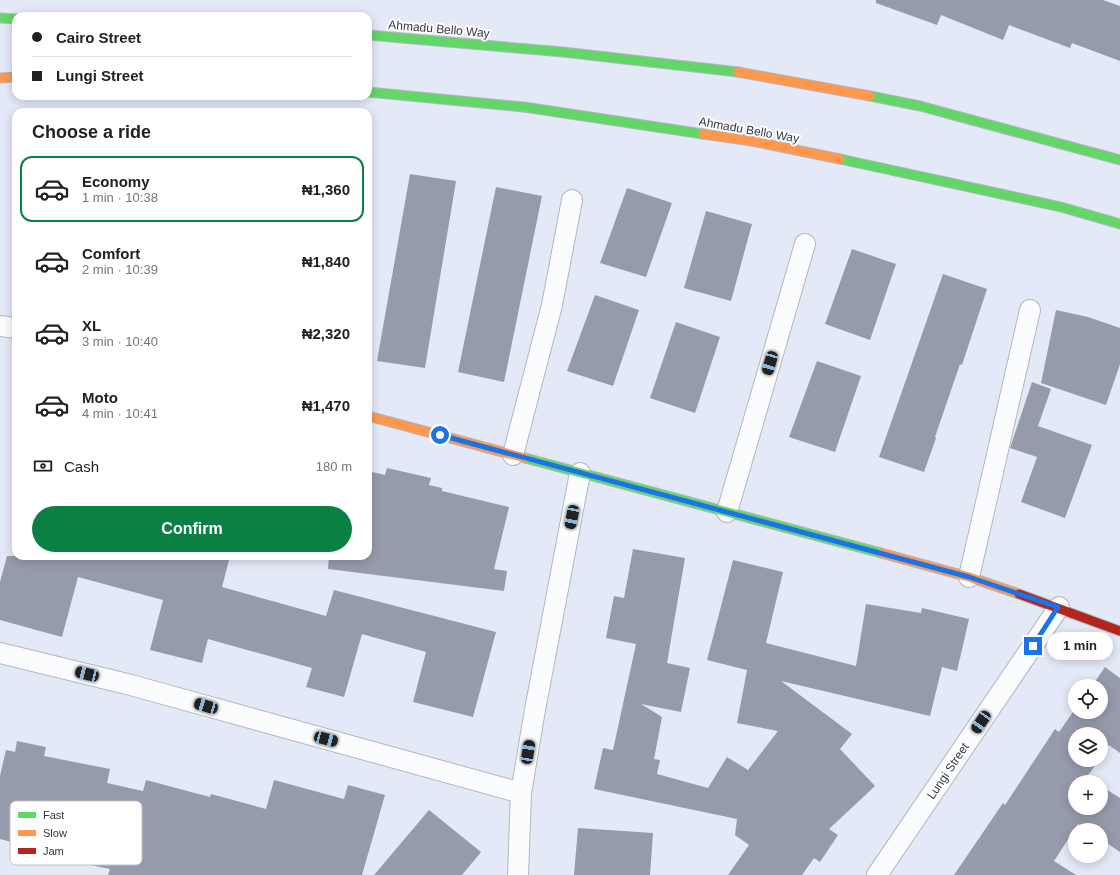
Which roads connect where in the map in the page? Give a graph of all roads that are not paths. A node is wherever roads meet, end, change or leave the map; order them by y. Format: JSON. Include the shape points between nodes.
{"nodes":[{"id":1,"x":0,"y":18,"type":"edge"},
{"id":2,"x":12,"y":18,"type":"edge"},
{"id":3,"x":372,"y":35,"type":"edge"},
{"id":4,"x":12,"y":77,"type":"edge"},
{"id":5,"x":0,"y":78,"type":"edge"},
{"id":6,"x":372,"y":92,"type":"edge"},
{"id":7,"x":1120,"y":160,"type":"edge"},
{"id":8,"x":572,"y":200,"type":"dead end"},
{"id":9,"x":1120,"y":224,"type":"edge"},
{"id":10,"x":805,"y":244,"type":"dead end"},
{"id":11,"x":1030,"y":310,"type":"dead end"},
{"id":12,"x":0,"y":326,"type":"edge"},
{"id":13,"x":12,"y":328,"type":"edge"},
{"id":14,"x":372,"y":417,"type":"edge"},
{"id":15,"x":513,"y":454,"type":"junction"},
{"id":16,"x":580,"y":472,"type":"junction"},
{"id":17,"x":727,"y":512,"type":"junction"},
{"id":18,"x":969,"y":577,"type":"junction"},
{"id":19,"x":1058,"y":607,"type":"junction"},
{"id":20,"x":1120,"y":631,"type":"edge"},
{"id":21,"x":0,"y":653,"type":"edge"},
{"id":22,"x":522,"y":793,"type":"junction"},
{"id":23,"x":518,"y":875,"type":"edge"},
{"id":24,"x":877,"y":875,"type":"edge"}],
"edges":[{"from":1,"to":2,"type":"main road"},
{"from":3,"to":7,"type":"main road","name":"Ahmadu Bello Way","via":[[563,52],[750,73],[920,106]]},
{"from":4,"to":5,"type":"main road"},
{"from":6,"to":9,"type":"main road","name":"Ahmadu Bello Way","via":[[524,107],[752,142],[965,185]]},
{"from":8,"to":15,"type":"street","via":[[552,305]]},
{"from":10,"to":17,"type":"street"},
{"from":11,"to":18,"type":"street"},
{"from":12,"to":13,"type":"street"},
{"from":14,"to":15,"type":"main road"},
{"from":15,"to":16,"type":"main road"},
{"from":16,"to":17,"type":"main road"},
{"from":16,"to":22,"type":"street","via":[[536,703]]},
{"from":17,"to":18,"type":"main road"},
{"from":18,"to":19,"type":"main road"},
{"from":19,"to":20,"type":"main road"},
{"from":19,"to":24,"type":"street","name":"Lungi Street"},
{"from":21,"to":22,"type":"street","via":[[132,685]]},
{"from":22,"to":23,"type":"street"}]}
